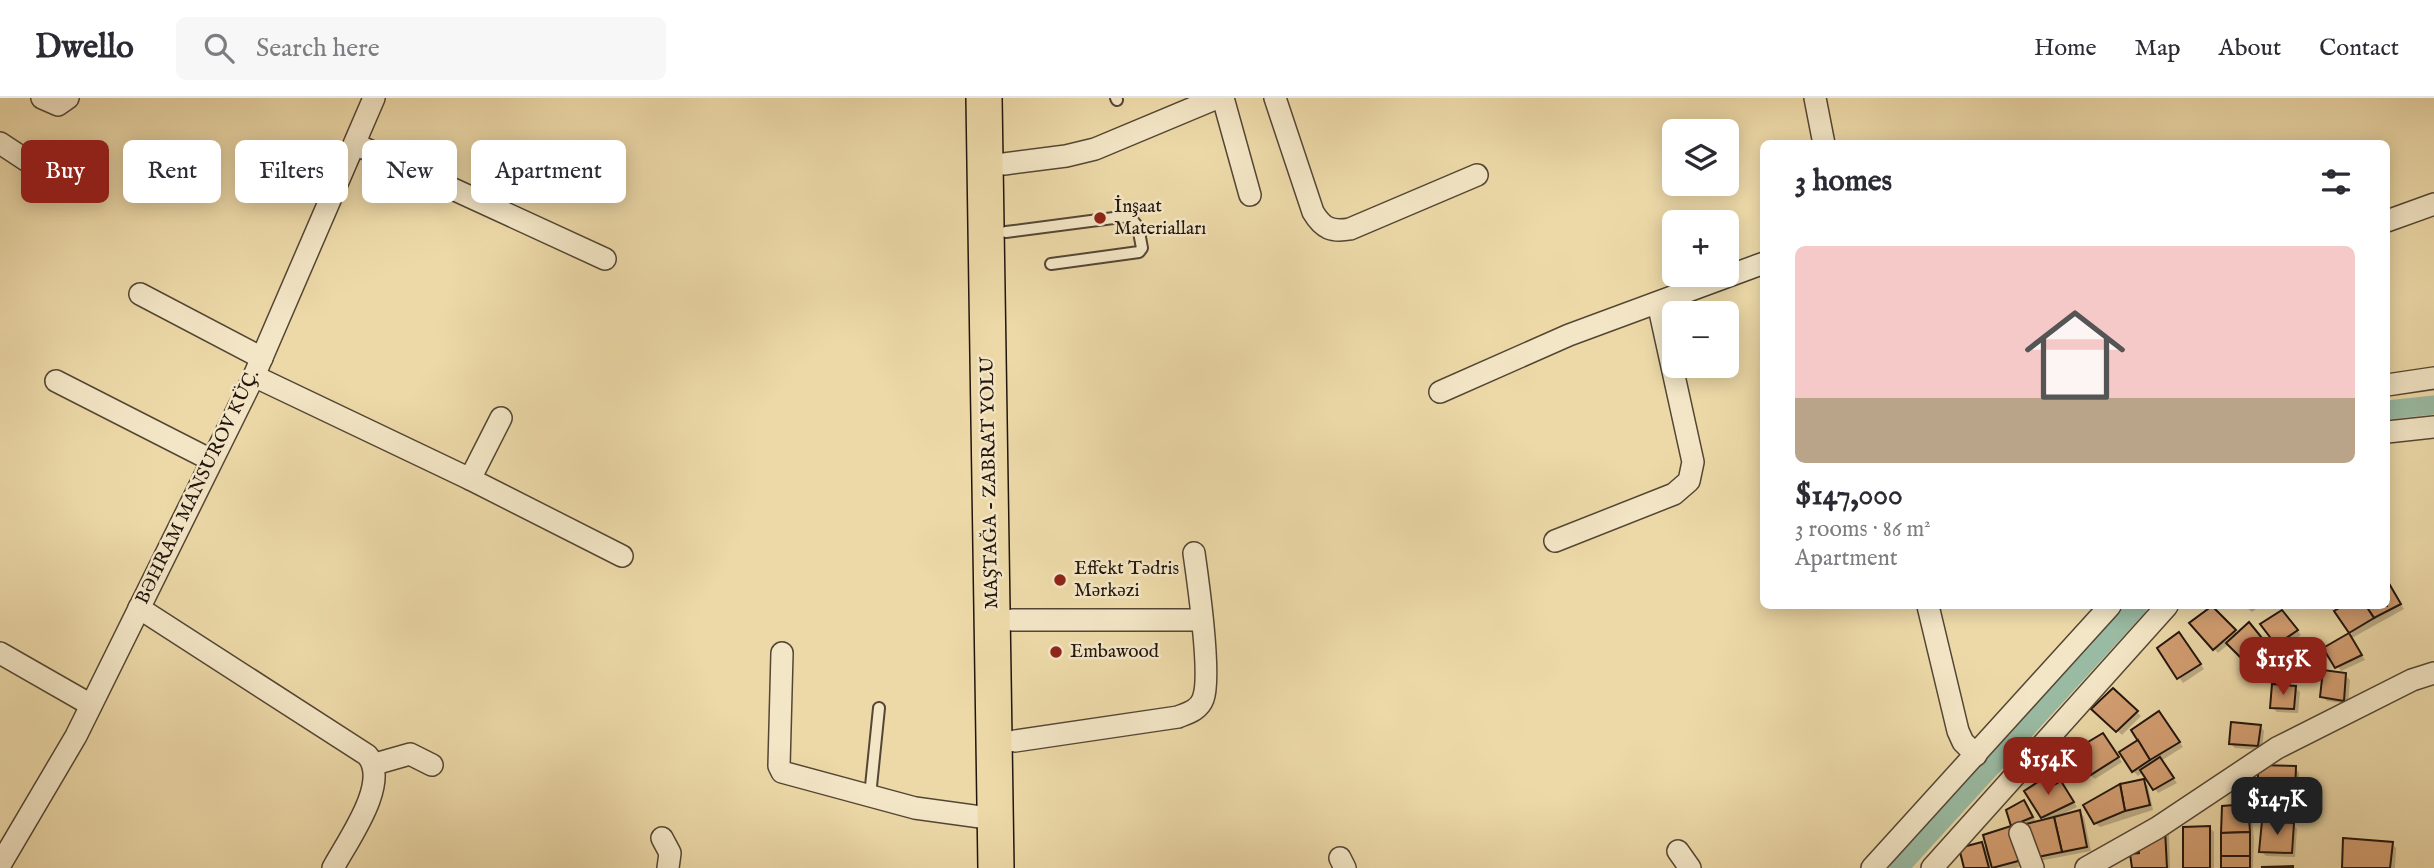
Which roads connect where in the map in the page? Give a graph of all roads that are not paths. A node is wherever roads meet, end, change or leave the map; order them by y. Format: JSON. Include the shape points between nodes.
{"nodes":[{"id":1,"x":42,"y":98,"type":"edge"},
{"id":2,"x":68,"y":98,"type":"edge"},
{"id":3,"x":374,"y":98,"type":"edge"},
{"id":4,"x":984,"y":98,"type":"edge"},
{"id":5,"x":1004,"y":98,"type":"edge"},
{"id":6,"x":1217,"y":98,"type":"edge"},
{"id":7,"x":1223,"y":98,"type":"edge"},
{"id":8,"x":1275,"y":98,"type":"edge"},
{"id":9,"x":1815,"y":98,"type":"edge"},
{"id":10,"x":1823,"y":140,"type":"edge"},
{"id":11,"x":0,"y":143,"type":"edge"},
{"id":12,"x":355,"y":144,"type":"junction"},
{"id":13,"x":21,"y":157,"type":"edge"},
{"id":14,"x":1004,"y":164,"type":"junction"},
{"id":15,"x":1477,"y":175,"type":"dead end"},
{"id":16,"x":1250,"y":195,"type":"dead end"},
{"id":17,"x":2434,"y":204,"type":"edge"},
{"id":18,"x":2390,"y":220,"type":"edge"},
{"id":19,"x":1006,"y":232,"type":"junction"},
{"id":20,"x":605,"y":259,"type":"dead end"},
{"id":21,"x":1051,"y":264,"type":"dead end"},
{"id":22,"x":1760,"y":265,"type":"edge"},
{"id":23,"x":140,"y":294,"type":"dead end"},
{"id":24,"x":1658,"y":303,"type":"junction"},
{"id":25,"x":258,"y":367,"type":"junction"},
{"id":26,"x":2434,"y":378,"type":"edge"},
{"id":27,"x":56,"y":381,"type":"dead end"},
{"id":28,"x":2390,"y":385,"type":"edge"},
{"id":29,"x":1440,"y":392,"type":"dead end"},
{"id":30,"x":501,"y":418,"type":"dead end"},
{"id":31,"x":2434,"y":426,"type":"edge"},
{"id":32,"x":2390,"y":432,"type":"edge"},
{"id":33,"x":211,"y":460,"type":"junction"},
{"id":34,"x":470,"y":479,"type":"junction"},
{"id":35,"x":1555,"y":541,"type":"dead end"},
{"id":36,"x":1194,"y":553,"type":"dead end"},
{"id":37,"x":622,"y":556,"type":"dead end"},
{"id":38,"x":139,"y":608,"type":"junction"},
{"id":39,"x":1929,"y":609,"type":"edge"},
{"id":40,"x":2107,"y":609,"type":"edge"},
{"id":41,"x":2164,"y":609,"type":"edge"},
{"id":42,"x":1012,"y":620,"type":"junction"},
{"id":43,"x":1202,"y":620,"type":"junction"},
{"id":44,"x":0,"y":653,"type":"edge"},
{"id":45,"x":782,"y":653,"type":"dead end"},
{"id":46,"x":2434,"y":673,"type":"edge"},
{"id":47,"x":91,"y":705,"type":"junction"},
{"id":48,"x":879,"y":708,"type":"dead end"},
{"id":49,"x":1015,"y":741,"type":"junction"},
{"id":50,"x":1976,"y":755,"type":"junction"},
{"id":51,"x":375,"y":764,"type":"junction"},
{"id":52,"x":432,"y":765,"type":"dead end"},
{"id":53,"x":870,"y":796,"type":"junction"},
{"id":54,"x":995,"y":819,"type":"junction"},
{"id":55,"x":2020,"y":833,"type":"dead end"},
{"id":56,"x":663,"y":838,"type":"dead end"},
{"id":57,"x":0,"y":865,"type":"edge"},
{"id":58,"x":333,"y":868,"type":"edge"},
{"id":59,"x":668,"y":868,"type":"edge"},
{"id":60,"x":996,"y":868,"type":"edge"},
{"id":61,"x":1016,"y":868,"type":"edge"},
{"id":62,"x":1871,"y":868,"type":"edge"},
{"id":63,"x":1932,"y":868,"type":"edge"},
{"id":64,"x":2033,"y":868,"type":"edge"},
{"id":65,"x":2086,"y":868,"type":"edge"}],
"edges":[{"from":1,"to":2,"type":"street","via":[[58,105]]},
{"from":3,"to":12,"type":"street","name":"BƏHRAM MANSUROV KÜÇ."},
{"from":4,"to":54,"type":"main road","name":"MAŞTAĞA - ZABRAT YOLU"},
{"from":5,"to":14,"type":"main road"},
{"from":6,"to":14,"type":"street","via":[[1095,149]]},
{"from":7,"to":16,"type":"street"},
{"from":8,"to":15,"type":"street","via":[[1314,212],[1321,225],[1334,232]]},
{"from":9,"to":10,"type":"street"},
{"from":11,"to":13,"type":"street"},
{"from":12,"to":20,"type":"street"},
{"from":12,"to":25,"type":"street","name":"BƏHRAM MANSUROV KÜÇ."},
{"from":14,"to":19,"type":"main road"},
{"from":17,"to":18,"type":"street"},
{"from":19,"to":21,"type":"lane","via":[[1134,219],[1142,248],[1139,252]]},
{"from":19,"to":42,"type":"main road"},
{"from":22,"to":24,"type":"street"},
{"from":23,"to":25,"type":"street"},
{"from":24,"to":29,"type":"street","via":[[1569,335]]},
{"from":24,"to":35,"type":"street","via":[[1693,462],[1689,481],[1674,494]]},
{"from":25,"to":33,"type":"street","name":"BƏHRAM MANSUROV KÜÇ."},
{"from":25,"to":34,"type":"street"},
{"from":26,"to":28,"type":"street"},
{"from":27,"to":33,"type":"street"},
{"from":30,"to":34,"type":"street"},
{"from":31,"to":32,"type":"street"},
{"from":33,"to":38,"type":"street","name":"BƏHRAM MANSUROV KÜÇ."},
{"from":34,"to":37,"type":"street"},
{"from":36,"to":43,"type":"street"},
{"from":38,"to":47,"type":"street","name":"BƏHRAM MANSUROV KÜÇ."},
{"from":38,"to":51,"type":"street"},
{"from":39,"to":50,"type":"street","via":[[1958,731]]},
{"from":40,"to":50,"type":"street"},
{"from":41,"to":63,"type":"street"},
{"from":42,"to":43,"type":"street"},
{"from":42,"to":49,"type":"main road"},
{"from":43,"to":49,"type":"street","via":[[1205,687],[1203,700],[1194,711]]},
{"from":44,"to":47,"type":"street"},
{"from":45,"to":53,"type":"street","via":[[782,772]]},
{"from":46,"to":65,"type":"street","via":[[2277,748],[2157,828]]},
{"from":47,"to":57,"type":"street","name":"BƏHRAM MANSUROV KÜÇ."},
{"from":48,"to":53,"type":"lane"},
{"from":49,"to":61,"type":"main road"},
{"from":50,"to":62,"type":"street"},
{"from":51,"to":52,"type":"street","via":[[410,754]]},
{"from":51,"to":58,"type":"street","via":[[374,791]]},
{"from":53,"to":54,"type":"street","via":[[915,808]]},
{"from":54,"to":60,"type":"main road","name":"MAŞTAĞA - ZABRAT YOLU"},
{"from":55,"to":64,"type":"street"},
{"from":56,"to":59,"type":"street","via":[[670,853]]}]}
